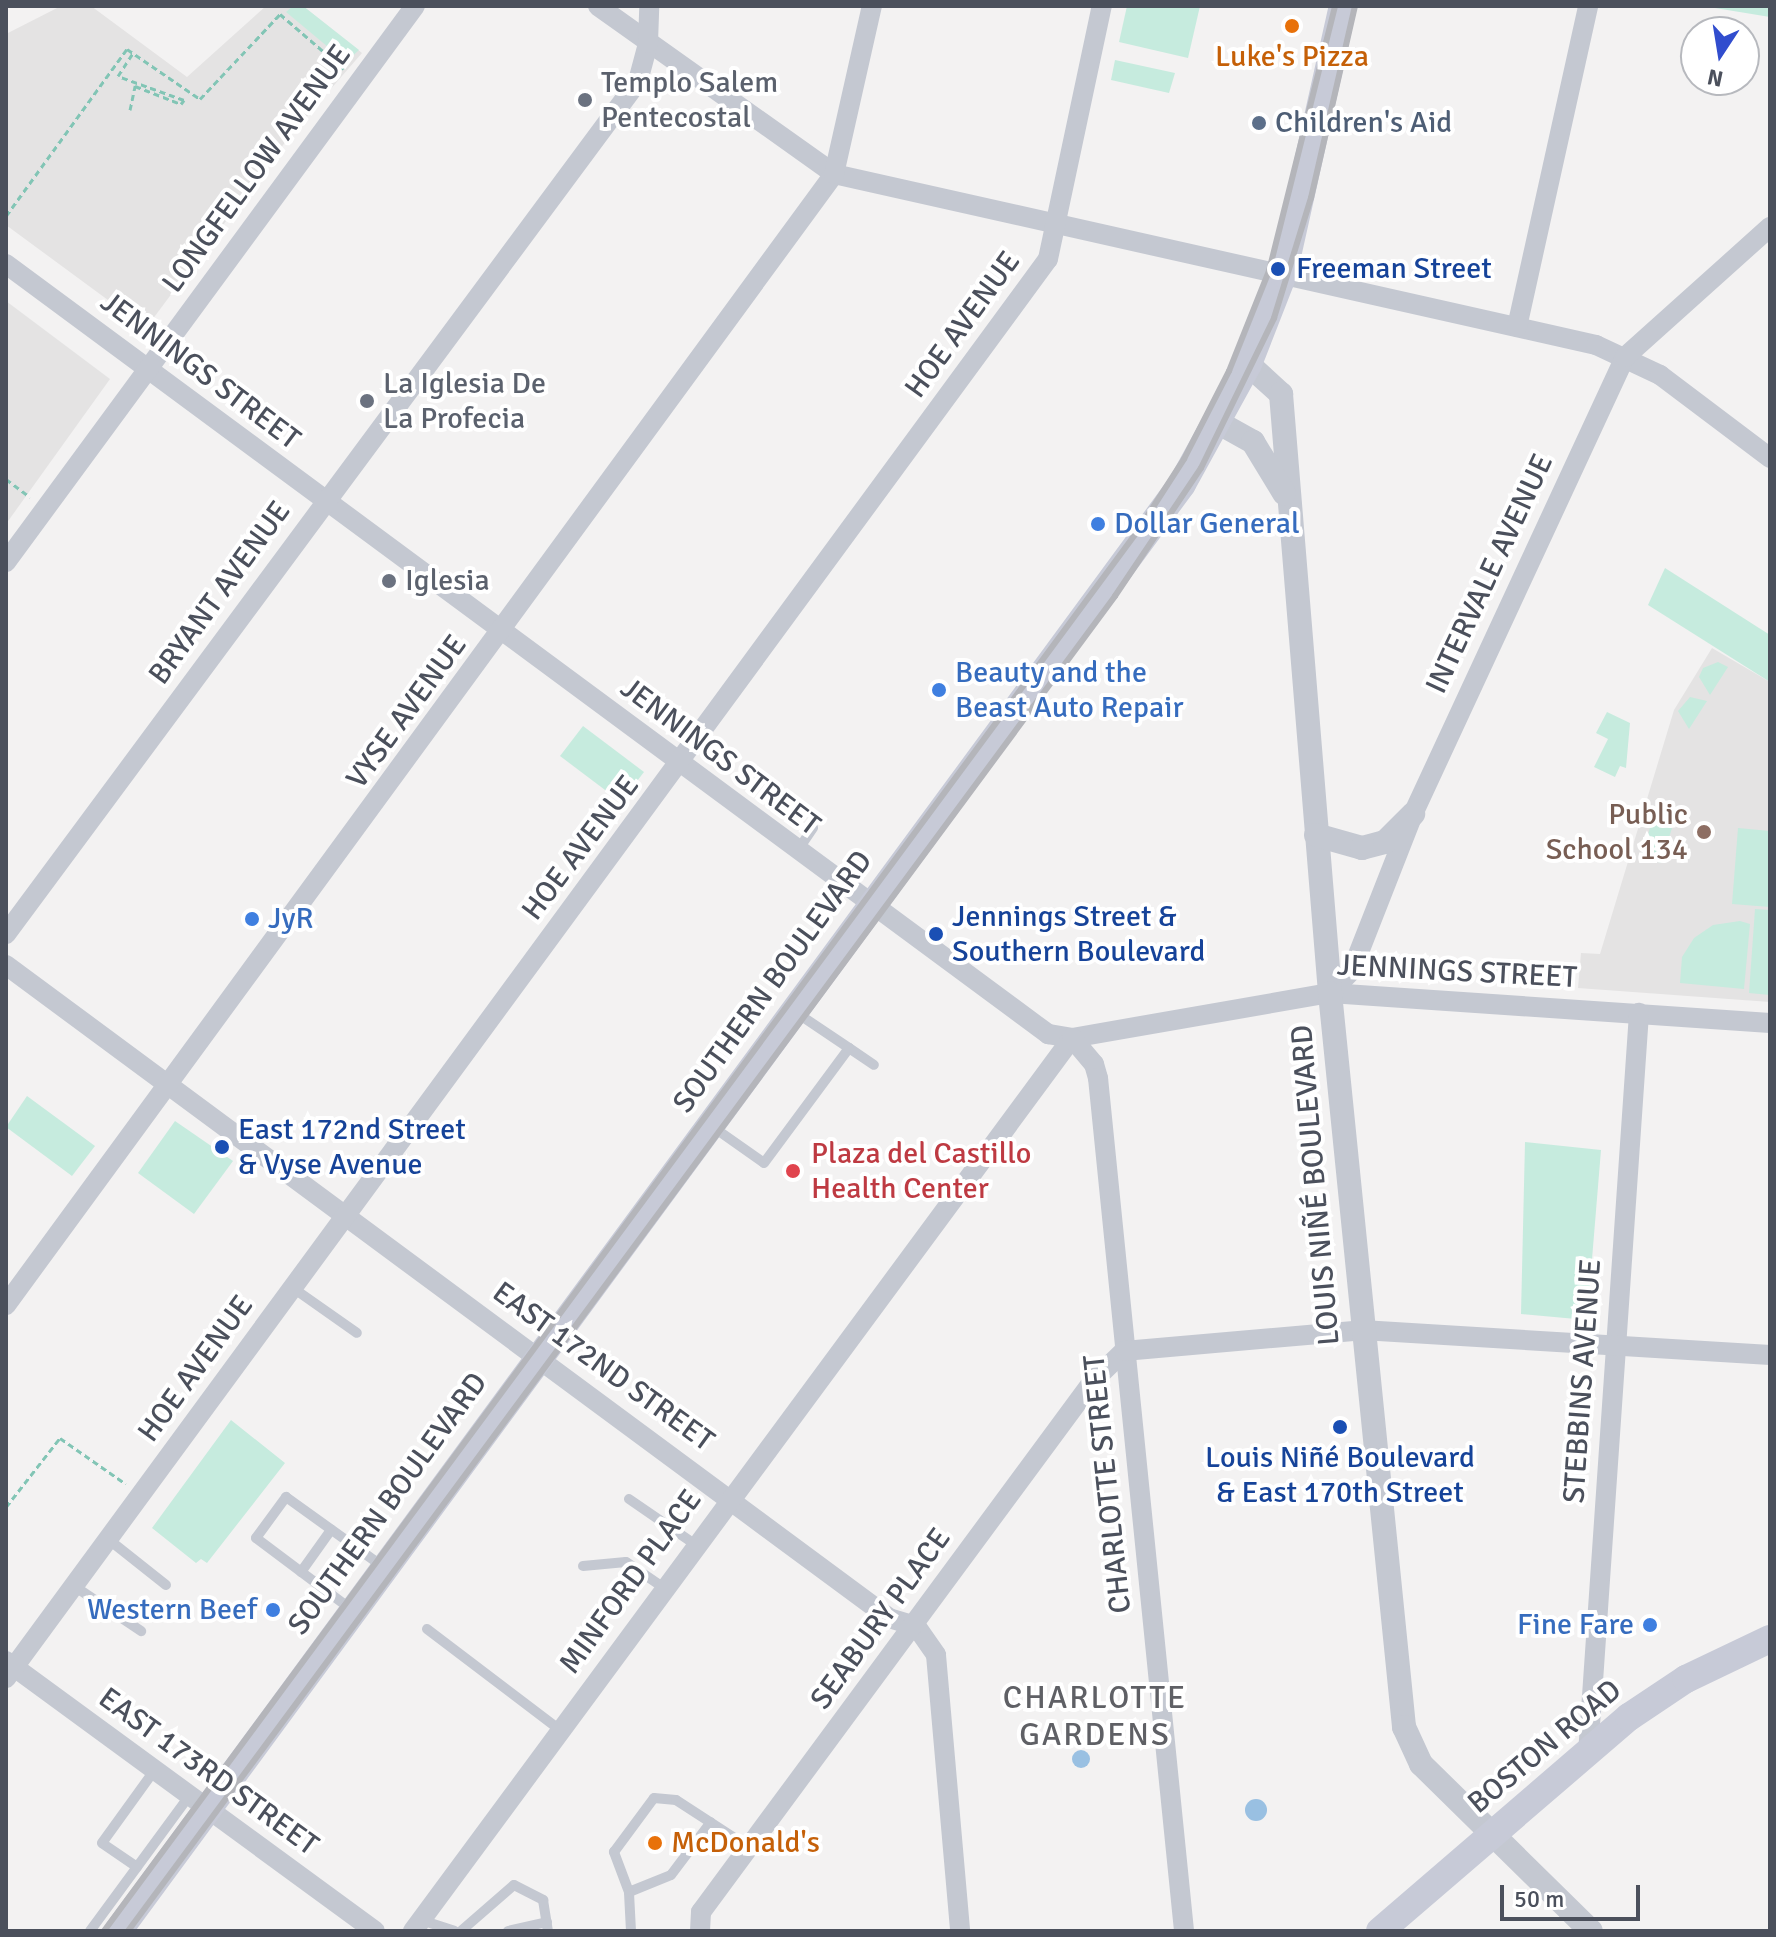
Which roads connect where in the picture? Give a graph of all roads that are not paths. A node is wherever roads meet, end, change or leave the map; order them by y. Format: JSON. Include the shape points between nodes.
{"nodes":[{"id":1,"x":415,"y":6,"type":"edge"},
{"id":2,"x":598,"y":6,"type":"edge"},
{"id":3,"x":649,"y":6,"type":"edge"},
{"id":4,"x":872,"y":6,"type":"edge"},
{"id":5,"x":1102,"y":6,"type":"edge"},
{"id":6,"x":1343,"y":6,"type":"edge"},
{"id":7,"x":1588,"y":6,"type":"edge"},
{"id":8,"x":648,"y":43,"type":"junction"},
{"id":9,"x":834,"y":174,"type":"junction"},
{"id":10,"x":1055,"y":225,"type":"junction"},
{"id":11,"x":1770,"y":227,"type":"edge"},
{"id":12,"x":6,"y":264,"type":"edge"},
{"id":13,"x":1283,"y":274,"type":"junction"},
{"id":14,"x":1517,"y":327,"type":"junction"},
{"id":15,"x":1625,"y":357,"type":"junction"},
{"id":16,"x":1248,"y":364,"type":"junction"},
{"id":17,"x":148,"y":369,"type":"junction"},
{"id":18,"x":1219,"y":423,"type":"junction"},
{"id":19,"x":1770,"y":458,"type":"edge"},
{"id":20,"x":1286,"y":495,"type":"junction"},
{"id":21,"x":324,"y":502,"type":"junction"},
{"id":22,"x":6,"y":562,"type":"edge"},
{"id":23,"x":502,"y":634,"type":"junction"},
{"id":24,"x":680,"y":764,"type":"junction"},
{"id":25,"x":1413,"y":814,"type":"junction"},
{"id":26,"x":813,"y":828,"type":"dead end"},
{"id":27,"x":1316,"y":835,"type":"junction"},
{"id":28,"x":797,"y":852,"type":"junction"},
{"id":29,"x":872,"y":906,"type":"junction"},
{"id":30,"x":6,"y":934,"type":"edge"},
{"id":31,"x":6,"y":965,"type":"edge"},
{"id":32,"x":1330,"y":993,"type":"junction"},
{"id":33,"x":795,"y":1012,"type":"junction"},
{"id":34,"x":1639,"y":1013,"type":"junction"},
{"id":35,"x":1770,"y":1023,"type":"edge"},
{"id":36,"x":1072,"y":1038,"type":"junction"},
{"id":37,"x":849,"y":1048,"type":"junction"},
{"id":38,"x":874,"y":1065,"type":"dead end"},
{"id":39,"x":169,"y":1085,"type":"junction"},
{"id":40,"x":710,"y":1125,"type":"junction"},
{"id":41,"x":346,"y":1215,"type":"junction"},
{"id":42,"x":293,"y":1288,"type":"junction"},
{"id":43,"x":6,"y":1305,"type":"edge"},
{"id":44,"x":1362,"y":1330,"type":"junction"},
{"id":45,"x":357,"y":1333,"type":"dead end"},
{"id":46,"x":1615,"y":1343,"type":"junction"},
{"id":47,"x":1124,"y":1351,"type":"junction"},
{"id":48,"x":1770,"y":1355,"type":"edge"},
{"id":49,"x":539,"y":1357,"type":"junction"},
{"id":50,"x":629,"y":1499,"type":"dead end"},
{"id":51,"x":730,"y":1499,"type":"junction"},
{"id":52,"x":331,"y":1530,"type":"junction"},
{"id":53,"x":108,"y":1539,"type":"junction"},
{"id":54,"x":696,"y":1545,"type":"junction"},
{"id":55,"x":583,"y":1566,"type":"dead end"},
{"id":56,"x":384,"y":1567,"type":"junction"},
{"id":57,"x":301,"y":1572,"type":"junction"},
{"id":58,"x":166,"y":1585,"type":"dead end"},
{"id":59,"x":74,"y":1586,"type":"junction"},
{"id":60,"x":664,"y":1588,"type":"junction"},
{"id":61,"x":352,"y":1610,"type":"junction"},
{"id":62,"x":916,"y":1626,"type":"junction"},
{"id":63,"x":427,"y":1629,"type":"dead end"},
{"id":64,"x":141,"y":1631,"type":"dead end"},
{"id":65,"x":1770,"y":1639,"type":"edge"},
{"id":66,"x":9,"y":1669,"type":"edge"},
{"id":67,"x":560,"y":1730,"type":"junction"},
{"id":68,"x":1588,"y":1754,"type":"junction"},
{"id":69,"x":154,"y":1771,"type":"junction"},
{"id":70,"x":197,"y":1802,"type":"junction"},
{"id":71,"x":711,"y":1822,"type":"junction"},
{"id":72,"x":1493,"y":1836,"type":"junction"},
{"id":73,"x":750,"y":1848,"type":"junction"},
{"id":74,"x":137,"y":1867,"type":"junction"},
{"id":75,"x":629,"y":1892,"type":"junction"},
{"id":76,"x":417,"y":1925,"type":"edge"},
{"id":77,"x":548,"y":1927,"type":"edge"},
{"id":78,"x":90,"y":1931,"type":"edge"},
{"id":79,"x":118,"y":1931,"type":"edge"},
{"id":80,"x":375,"y":1931,"type":"edge"},
{"id":81,"x":454,"y":1931,"type":"edge"},
{"id":82,"x":461,"y":1931,"type":"edge"},
{"id":83,"x":508,"y":1931,"type":"edge"},
{"id":84,"x":631,"y":1931,"type":"edge"},
{"id":85,"x":700,"y":1931,"type":"edge"},
{"id":86,"x":960,"y":1931,"type":"edge"},
{"id":87,"x":1184,"y":1931,"type":"edge"},
{"id":88,"x":1380,"y":1931,"type":"edge"},
{"id":89,"x":1591,"y":1931,"type":"edge"}],
"edges":[{"from":1,"to":17,"type":"street","name":"LONGFELLOW AVENUE"},
{"from":2,"to":8,"type":"street"},
{"from":3,"to":8,"type":"street","name":"BRYANT AVENUE"},
{"from":4,"to":9,"type":"street","name":"VYSE AVENUE"},
{"from":5,"to":10,"type":"street","name":"HOE AVENUE"},
{"from":6,"to":13,"type":"main road","name":"SOUTHERN BOULEVARD"},
{"from":7,"to":14,"type":"street"},
{"from":8,"to":9,"type":"street"},
{"from":8,"to":21,"type":"street","name":"BRYANT AVENUE","via":[[638,81]]},
{"from":9,"to":10,"type":"street"},
{"from":9,"to":23,"type":"street","name":"VYSE AVENUE"},
{"from":10,"to":13,"type":"street"},
{"from":10,"to":24,"type":"street","name":"HOE AVENUE","via":[[1048,259]]},
{"from":11,"to":15,"type":"street","name":"INTERVALE AVENUE"},
{"from":12,"to":17,"type":"street","name":"JENNINGS STREET"},
{"from":13,"to":14,"type":"street"},
{"from":13,"to":16,"type":"main road","name":"SOUTHERN BOULEVARD"},
{"from":14,"to":15,"type":"street"},
{"from":15,"to":19,"type":"street","via":[[1660,375]]},
{"from":15,"to":25,"type":"street","name":"INTERVALE AVENUE"},
{"from":16,"to":18,"type":"main road","name":"SOUTHERN BOULEVARD"},
{"from":16,"to":20,"type":"street","name":"LOUIS NIÑÉ BOULEVARD","via":[[1281,394]]},
{"from":17,"to":21,"type":"street","name":"JENNINGS STREET"},
{"from":17,"to":22,"type":"street","name":"LONGFELLOW AVENUE"},
{"from":18,"to":20,"type":"street","name":"LOUIS NIÑÉ BOULEVARD","via":[[1253,442]]},
{"from":18,"to":29,"type":"main road","name":"SOUTHERN BOULEVARD","via":[[1104,594]]},
{"from":20,"to":27,"type":"street","name":"LOUIS NIÑÉ BOULEVARD"},
{"from":21,"to":23,"type":"street","name":"JENNINGS STREET"},
{"from":21,"to":30,"type":"street","name":"BRYANT AVENUE"},
{"from":23,"to":24,"type":"street","name":"JENNINGS STREET"},
{"from":23,"to":39,"type":"street","name":"VYSE AVENUE"},
{"from":24,"to":28,"type":"street","name":"JENNINGS STREET"},
{"from":24,"to":41,"type":"street","name":"HOE AVENUE"},
{"from":25,"to":27,"type":"street","via":[[1385,842],[1362,848]]},
{"from":25,"to":32,"type":"street","name":"INTERVALE AVENUE","via":[[1352,970]]},
{"from":26,"to":28,"type":"lane"},
{"from":27,"to":32,"type":"street","name":"LOUIS NIÑÉ BOULEVARD"},
{"from":28,"to":29,"type":"street","name":"JENNINGS STREET"},
{"from":29,"to":33,"type":"main road","name":"SOUTHERN BOULEVARD"},
{"from":29,"to":36,"type":"street","name":"JENNINGS STREET","via":[[1048,1034]]},
{"from":31,"to":39,"type":"street","name":"EAST 172ND STREET"},
{"from":32,"to":34,"type":"street","name":"JENNINGS STREET"},
{"from":32,"to":36,"type":"street","name":"JENNINGS STREET"},
{"from":32,"to":44,"type":"street","name":"LOUIS NIÑÉ BOULEVARD"},
{"from":33,"to":37,"type":"lane"},
{"from":33,"to":40,"type":"main road","name":"SOUTHERN BOULEVARD"},
{"from":34,"to":35,"type":"street","name":"JENNINGS STREET"},
{"from":34,"to":46,"type":"street","name":"STEBBINS AVENUE"},
{"from":36,"to":47,"type":"street","name":"CHARLOTTE STREET","via":[[1094,1064],[1098,1078]]},
{"from":36,"to":51,"type":"street","name":"MINFORD PLACE"},
{"from":37,"to":38,"type":"lane"},
{"from":37,"to":40,"type":"lane","via":[[764,1163]]},
{"from":39,"to":41,"type":"street","name":"EAST 172ND STREET"},
{"from":39,"to":43,"type":"street","name":"VYSE AVENUE"},
{"from":40,"to":49,"type":"main road","name":"SOUTHERN BOULEVARD"},
{"from":41,"to":42,"type":"street","name":"HOE AVENUE"},
{"from":41,"to":49,"type":"street","name":"EAST 172ND STREET"},
{"from":42,"to":45,"type":"lane"},
{"from":42,"to":53,"type":"street","name":"HOE AVENUE"},
{"from":44,"to":46,"type":"street"},
{"from":44,"to":47,"type":"street"},
{"from":44,"to":72,"type":"street","name":"LOUIS NIÑÉ BOULEVARD","via":[[1404,1727],[1421,1764]]},
{"from":46,"to":48,"type":"street"},
{"from":46,"to":68,"type":"street","name":"STEBBINS AVENUE"},
{"from":47,"to":62,"type":"street","name":"SEABURY PLACE","via":[[1093,1381]]},
{"from":47,"to":87,"type":"street","name":"CHARLOTTE STREET"},
{"from":49,"to":51,"type":"street","name":"EAST 172ND STREET"},
{"from":49,"to":56,"type":"main road","name":"SOUTHERN BOULEVARD"},
{"from":50,"to":54,"type":"lane"},
{"from":51,"to":54,"type":"street","name":"MINFORD PLACE"},
{"from":51,"to":62,"type":"street","name":"EAST 172ND STREET","via":[[889,1618]]},
{"from":52,"to":56,"type":"lane"},
{"from":52,"to":57,"type":"lane"},
{"from":52,"to":57,"type":"lane","via":[[286,1497],[256,1538]]},
{"from":53,"to":58,"type":"lane"},
{"from":53,"to":59,"type":"street","name":"HOE AVENUE"},
{"from":54,"to":60,"type":"street","name":"MINFORD PLACE"},
{"from":55,"to":60,"type":"lane","via":[[626,1562]]},
{"from":56,"to":61,"type":"main road","name":"SOUTHERN BOULEVARD"},
{"from":57,"to":61,"type":"lane"},
{"from":59,"to":64,"type":"lane"},
{"from":59,"to":66,"type":"street","name":"HOE AVENUE"},
{"from":60,"to":67,"type":"street","name":"MINFORD PLACE"},
{"from":61,"to":70,"type":"main road","name":"SOUTHERN BOULEVARD"},
{"from":62,"to":73,"type":"street","name":"SEABURY PLACE"},
{"from":62,"to":86,"type":"street","via":[[936,1655]]},
{"from":63,"to":67,"type":"lane"},
{"from":65,"to":68,"type":"main road","name":"BOSTON ROAD","via":[[1655,1698]]},
{"from":66,"to":69,"type":"street","name":"EAST 173RD STREET"},
{"from":67,"to":76,"type":"street","name":"MINFORD PLACE"},
{"from":68,"to":72,"type":"main road","name":"BOSTON ROAD"},
{"from":69,"to":70,"type":"street","name":"EAST 173RD STREET"},
{"from":69,"to":74,"type":"lane","via":[[102,1843]]},
{"from":70,"to":74,"type":"lane"},
{"from":70,"to":79,"type":"main road","name":"SOUTHERN BOULEVARD"},
{"from":70,"to":80,"type":"street","name":"EAST 173RD STREET"},
{"from":71,"to":73,"type":"lane"},
{"from":71,"to":75,"type":"lane","via":[[671,1875]]},
{"from":71,"to":75,"type":"lane","via":[[676,1800],[654,1798],[614,1852]]},
{"from":72,"to":88,"type":"main road","name":"BOSTON ROAD"},
{"from":72,"to":89,"type":"street","name":"LOUIS NIÑÉ BOULEVARD"},
{"from":73,"to":85,"type":"street","name":"SEABURY PLACE","via":[[701,1912]]},
{"from":74,"to":78,"type":"lane"},
{"from":75,"to":84,"type":"lane"},
{"from":76,"to":81,"type":"lane"},
{"from":77,"to":82,"type":"lane","via":[[543,1900],[514,1885]]},
{"from":77,"to":83,"type":"lane"}]}
